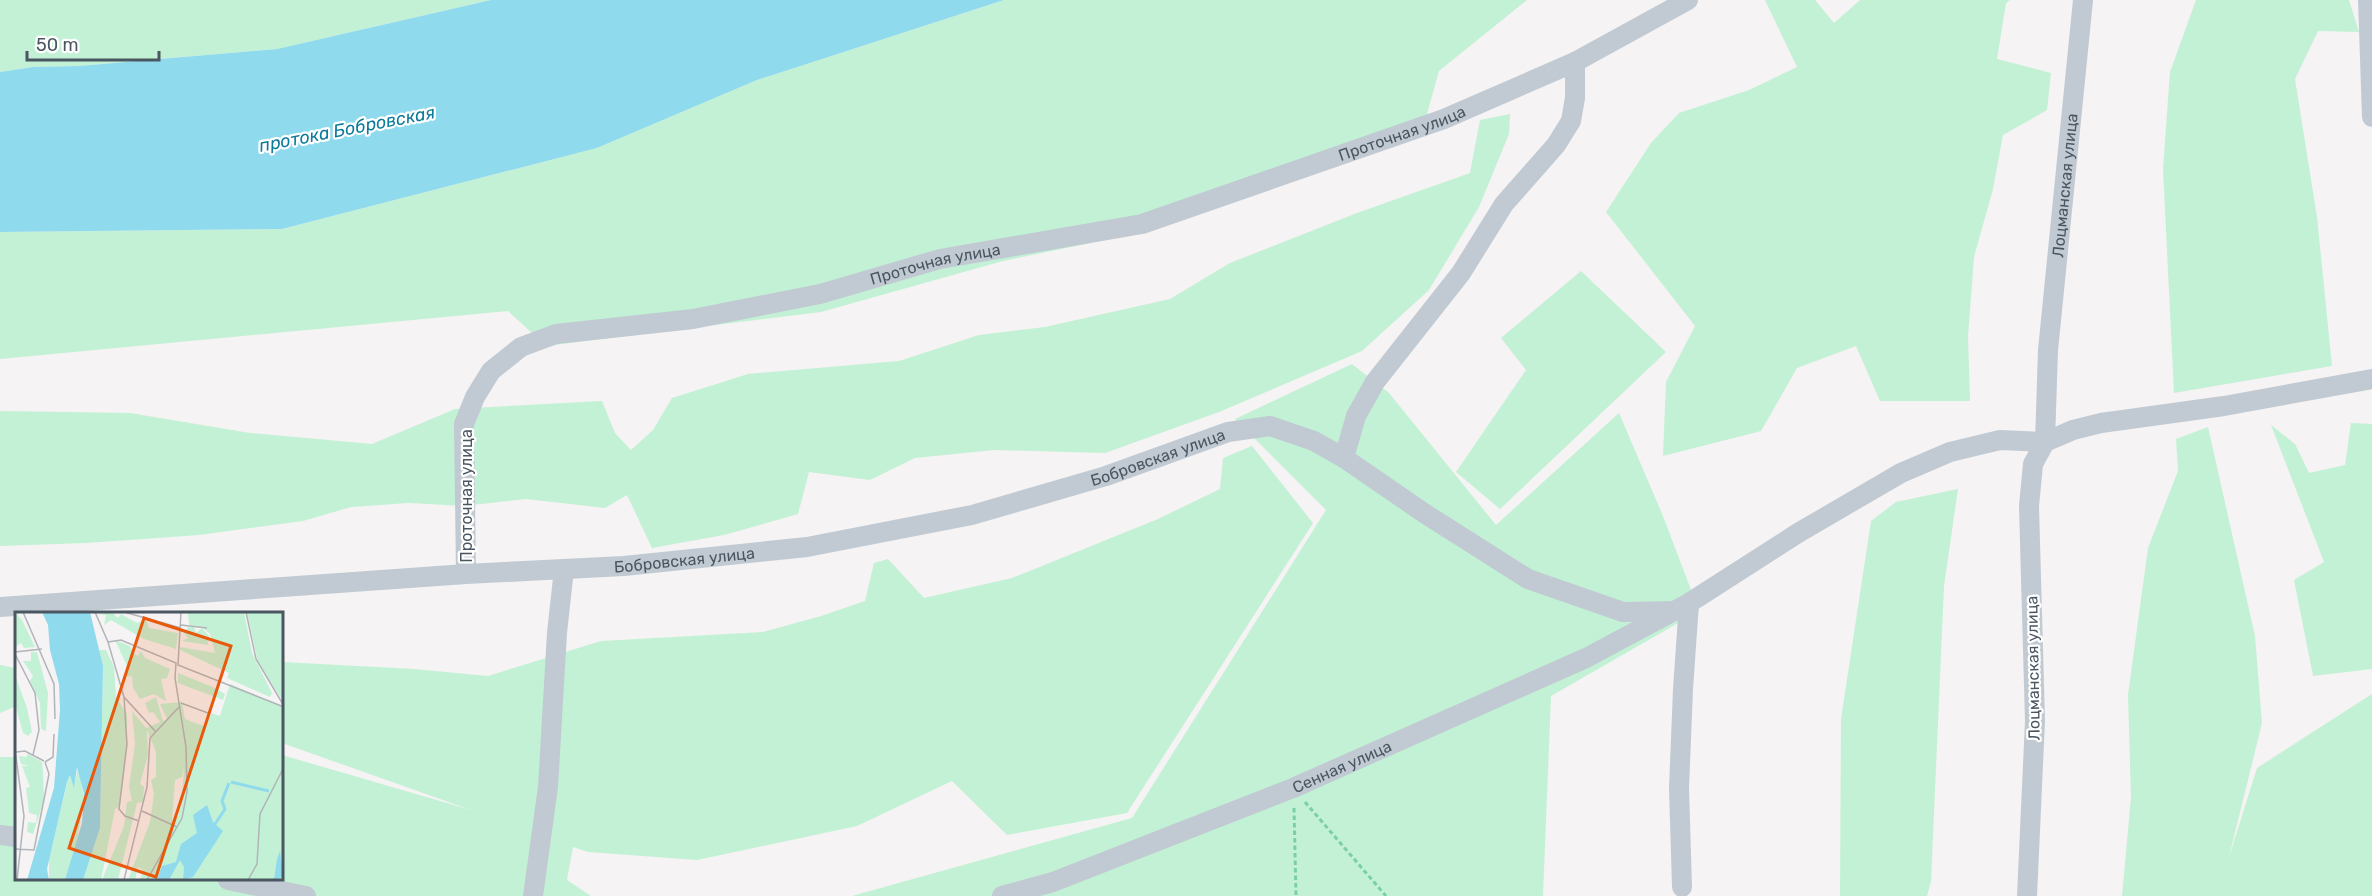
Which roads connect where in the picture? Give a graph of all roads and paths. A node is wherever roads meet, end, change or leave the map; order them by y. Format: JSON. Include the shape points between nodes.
{"nodes":[{"id":1,"x":1688,"y":0,"type":"edge"},
{"id":2,"x":2083,"y":0,"type":"edge"},
{"id":3,"x":2368,"y":0,"type":"edge"},
{"id":4,"x":2371,"y":31,"type":"edge"},
{"id":5,"x":1575,"y":62,"type":"junction"},
{"id":6,"x":2372,"y":117,"type":"edge"},
{"id":7,"x":2372,"y":379,"type":"edge"},
{"id":8,"x":2045,"y":442,"type":"junction"},
{"id":9,"x":1344,"y":458,"type":"junction"},
{"id":10,"x":564,"y":569,"type":"junction"},
{"id":11,"x":466,"y":574,"type":"junction"},
{"id":12,"x":0,"y":607,"type":"edge"},
{"id":13,"x":1682,"y":607,"type":"junction"},
{"id":14,"x":1293,"y":788,"type":"junction"},
{"id":15,"x":0,"y":835,"type":"edge"},
{"id":16,"x":15,"y":837,"type":"edge"},
{"id":17,"x":237,"y":881,"type":"edge"},
{"id":18,"x":1682,"y":887,"type":"dead end"},
{"id":19,"x":306,"y":896,"type":"edge"},
{"id":20,"x":533,"y":896,"type":"edge"},
{"id":21,"x":1002,"y":896,"type":"edge"},
{"id":22,"x":1296,"y":896,"type":"edge"},
{"id":23,"x":1386,"y":896,"type":"edge"},
{"id":24,"x":2027,"y":896,"type":"edge"}],
"edges":[{"from":1,"to":5,"type":"street"},
{"from":2,"to":8,"type":"street","name":"Лоцманская улица","via":[[2048,350]]},
{"from":3,"to":4,"type":"street"},
{"from":4,"to":6,"type":"street"},
{"from":5,"to":9,"type":"street","via":[[1571,121],[1556,145],[1504,204],[1461,273],[1381,373],[1356,416]]},
{"from":5,"to":11,"type":"street","name":"Проточная улица","via":[[1444,119],[1142,224],[940,259],[820,294],[693,319],[556,334],[520,347],[491,371],[464,424]]},
{"from":7,"to":8,"type":"street","via":[[2101,423]]},
{"from":8,"to":13,"type":"street","via":[[2000,440],[1950,452],[1901,473]]},
{"from":8,"to":24,"type":"street","name":"Лоцманская улица","via":[[2033,464],[2028,506],[2035,721]]},
{"from":9,"to":10,"type":"street","name":"Бобровская улица","via":[[1314,441],[1270,426],[1228,432],[1106,476],[972,515],[807,547]]},
{"from":9,"to":13,"type":"street","name":"Бобровская улица","via":[[1528,579],[1623,612]]},
{"from":10,"to":11,"type":"street","name":"Бобровская улица"},
{"from":10,"to":20,"type":"street","via":[[556,633],[548,787]]},
{"from":11,"to":12,"type":"street","name":"Бобровская улица"},
{"from":13,"to":14,"type":"street","name":"Сенная улица","via":[[1586,658]]},
{"from":13,"to":18,"type":"street"},
{"from":14,"to":21,"type":"street","name":"Сенная улица","via":[[1053,882]]},
{"from":14,"to":22,"type":"path"},
{"from":14,"to":23,"type":"path"},
{"from":15,"to":16,"type":"street"},
{"from":17,"to":19,"type":"street"}]}
